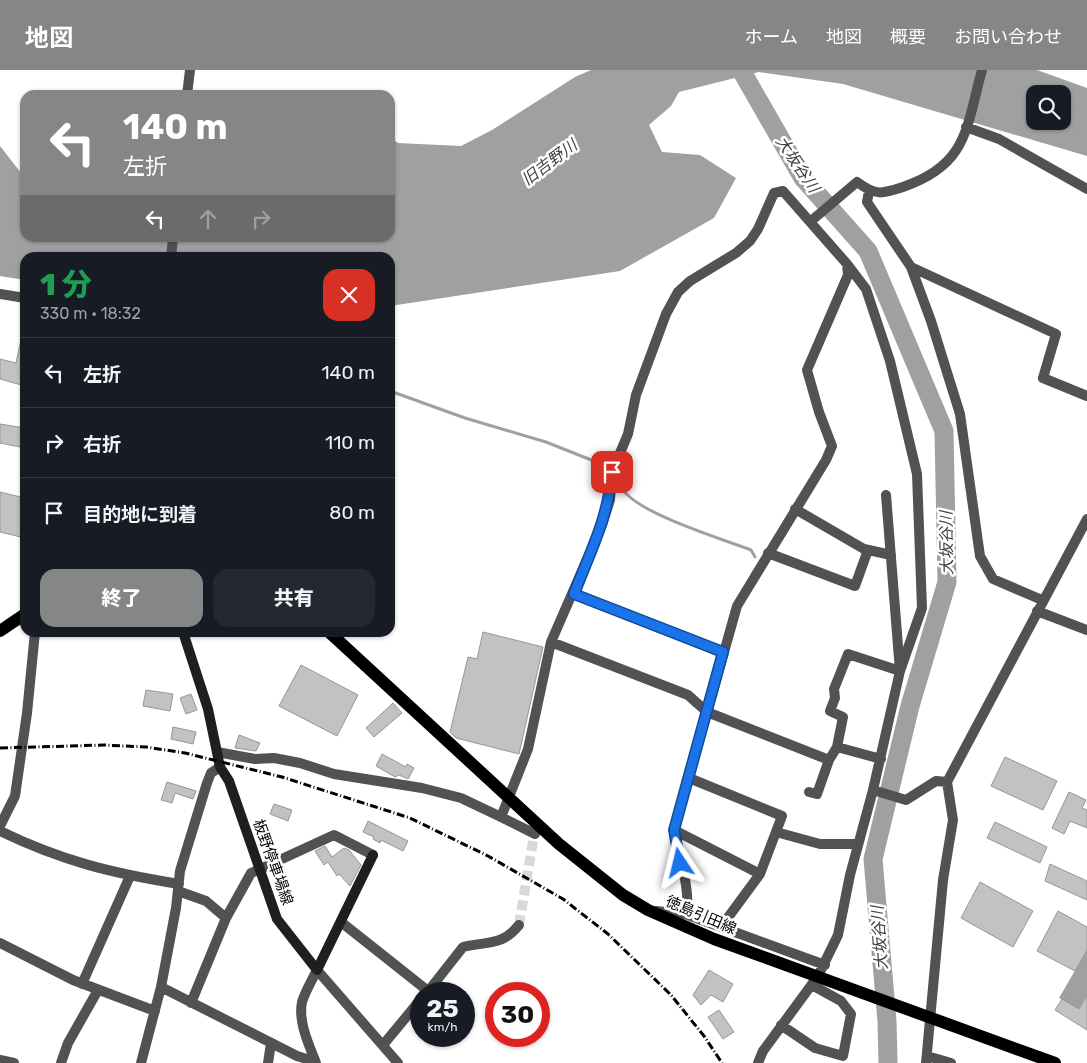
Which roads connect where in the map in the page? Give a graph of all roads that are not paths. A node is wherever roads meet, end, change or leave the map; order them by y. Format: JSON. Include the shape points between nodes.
{"nodes":[{"id":1,"x":190,"y":70,"type":"edge"},
{"id":2,"x":982,"y":70,"type":"edge"},
{"id":3,"x":188,"y":90,"type":"edge"},
{"id":4,"x":967,"y":125,"type":"junction"},
{"id":5,"x":1087,"y":189,"type":"edge"},
{"id":6,"x":868,"y":190,"type":"junction"},
{"id":7,"x":814,"y":219,"type":"junction"},
{"id":8,"x":846,"y":264,"type":"junction"},
{"id":9,"x":911,"y":267,"type":"junction"},
{"id":10,"x":0,"y":294,"type":"edge"},
{"id":11,"x":20,"y":297,"type":"edge"},
{"id":12,"x":1087,"y":396,"type":"edge"},
{"id":13,"x":886,"y":495,"type":"dead end"},
{"id":14,"x":795,"y":509,"type":"junction"},
{"id":15,"x":1087,"y":519,"type":"edge"},
{"id":16,"x":868,"y":550,"type":"junction"},
{"id":17,"x":768,"y":553,"type":"junction"},
{"id":18,"x":891,"y":555,"type":"junction"},
{"id":19,"x":574,"y":594,"type":"junction"},
{"id":20,"x":1042,"y":600,"type":"junction"},
{"id":21,"x":1037,"y":611,"type":"junction"},
{"id":22,"x":20,"y":617,"type":"edge"},
{"id":23,"x":1087,"y":630,"type":"edge"},
{"id":24,"x":0,"y":631,"type":"edge"},
{"id":25,"x":35,"y":637,"type":"edge"},
{"id":26,"x":185,"y":637,"type":"edge"},
{"id":27,"x":335,"y":637,"type":"edge"},
{"id":28,"x":551,"y":642,"type":"junction"},
{"id":29,"x":723,"y":652,"type":"junction"},
{"id":30,"x":900,"y":671,"type":"junction"},
{"id":31,"x":707,"y":712,"type":"junction"},
{"id":32,"x":837,"y":747,"type":"junction"},
{"id":33,"x":217,"y":752,"type":"junction"},
{"id":34,"x":881,"y":759,"type":"junction"},
{"id":35,"x":829,"y":760,"type":"junction"},
{"id":36,"x":220,"y":767,"type":"junction"},
{"id":37,"x":689,"y":778,"type":"junction"},
{"id":38,"x":947,"y":782,"type":"junction"},
{"id":39,"x":875,"y":791,"type":"junction"},
{"id":40,"x":809,"y":792,"type":"dead end"},
{"id":41,"x":509,"y":795,"type":"junction"},
{"id":42,"x":501,"y":817,"type":"junction"},
{"id":43,"x":0,"y":826,"type":"edge"},
{"id":44,"x":674,"y":830,"type":"junction"},
{"id":45,"x":0,"y":831,"type":"edge"},
{"id":46,"x":776,"y":832,"type":"junction"},
{"id":47,"x":560,"y":844,"type":"junction"},
{"id":48,"x":858,"y":844,"type":"junction"},
{"id":49,"x":373,"y":855,"type":"joint"},
{"id":50,"x":258,"y":868,"type":"junction"},
{"id":51,"x":760,"y":874,"type":"junction"},
{"id":52,"x":130,"y":876,"type":"junction"},
{"id":53,"x":178,"y":888,"type":"junction"},
{"id":54,"x":648,"y":910,"type":"junction"},
{"id":55,"x":685,"y":914,"type":"junction"},
{"id":56,"x":226,"y":918,"type":"junction"},
{"id":57,"x":341,"y":922,"type":"junction"},
{"id":58,"x":519,"y":925,"type":"tunnel mouth"},
{"id":59,"x":721,"y":927,"type":"junction"},
{"id":60,"x":0,"y":943,"type":"edge"},
{"id":61,"x":825,"y":965,"type":"junction"},
{"id":62,"x":317,"y":970,"type":"junction"},
{"id":63,"x":815,"y":981,"type":"junction"},
{"id":64,"x":410,"y":982,"type":"edge"},
{"id":65,"x":435,"y":982,"type":"edge"},
{"id":66,"x":82,"y":984,"type":"junction"},
{"id":67,"x":161,"y":987,"type":"junction"},
{"id":68,"x":98,"y":990,"type":"junction"},
{"id":69,"x":191,"y":1003,"type":"junction"},
{"id":70,"x":155,"y":1011,"type":"junction"},
{"id":71,"x":410,"y":1013,"type":"edge"},
{"id":72,"x":930,"y":1018,"type":"junction"},
{"id":73,"x":781,"y":1025,"type":"junction"},
{"id":74,"x":271,"y":1043,"type":"junction"},
{"id":75,"x":383,"y":1045,"type":"junction"},
{"id":76,"x":390,"y":1059,"type":"edge"},
{"id":77,"x":839,"y":1059,"type":"edge"},
{"id":78,"x":0,"y":1060,"type":"edge"},
{"id":79,"x":926,"y":1060,"type":"edge"},
{"id":80,"x":315,"y":1061,"type":"edge"},
{"id":81,"x":14,"y":1063,"type":"edge"},
{"id":82,"x":61,"y":1063,"type":"edge"},
{"id":83,"x":141,"y":1063,"type":"edge"},
{"id":84,"x":268,"y":1063,"type":"edge"},
{"id":85,"x":398,"y":1063,"type":"edge"},
{"id":86,"x":758,"y":1063,"type":"edge"},
{"id":87,"x":951,"y":1063,"type":"edge"},
{"id":88,"x":1055,"y":1063,"type":"edge"}],
"edges":[{"from":1,"to":3,"type":"street"},
{"from":2,"to":4,"type":"street"},
{"from":4,"to":5,"type":"street","via":[[999,139]]},
{"from":4,"to":6,"type":"street","via":[[959,150],[933,173],[882,194]]},
{"from":6,"to":7,"type":"street","via":[[857,182]]},
{"from":6,"to":9,"type":"street","via":[[867,202]]},
{"from":7,"to":8,"type":"street"},
{"from":7,"to":19,"type":"street","via":[[783,192],[774,193],[750,241],[678,292],[666,314],[636,395],[628,434],[613,469],[610,500]]},
{"from":8,"to":14,"type":"street","via":[[848,275],[807,370],[818,412],[832,446]]},
{"from":8,"to":30,"type":"street","via":[[866,289],[890,361],[917,474],[922,608]]},
{"from":9,"to":12,"type":"street","via":[[1056,334],[1043,378]]},
{"from":9,"to":20,"type":"street","via":[[960,414],[980,556],[993,579]]},
{"from":10,"to":11,"type":"street"},
{"from":13,"to":18,"type":"street"},
{"from":14,"to":16,"type":"street"},
{"from":14,"to":17,"type":"street"},
{"from":15,"to":20,"type":"street"},
{"from":16,"to":17,"type":"street","via":[[855,586]]},
{"from":16,"to":18,"type":"street"},
{"from":17,"to":29,"type":"street","via":[[736,606]]},
{"from":18,"to":30,"type":"street"},
{"from":19,"to":28,"type":"street"},
{"from":19,"to":29,"type":"street"},
{"from":20,"to":21,"type":"street"},
{"from":21,"to":23,"type":"street"},
{"from":21,"to":38,"type":"street"},
{"from":22,"to":24,"type":"main road"},
{"from":25,"to":43,"type":"street","via":[[14,796]]},
{"from":26,"to":33,"type":"main road","name":"板野停車場線","via":[[208,709]]},
{"from":27,"to":41,"type":"main road","name":"徳島引田線"},
{"from":28,"to":31,"type":"street","via":[[688,695]]},
{"from":28,"to":41,"type":"street","via":[[528,749]]},
{"from":29,"to":31,"type":"street"},
{"from":30,"to":32,"type":"street","via":[[848,654],[834,690],[836,698],[830,711],[843,718]]},
{"from":30,"to":34,"type":"street"},
{"from":31,"to":35,"type":"street"},
{"from":31,"to":37,"type":"street"},
{"from":32,"to":34,"type":"street"},
{"from":32,"to":35,"type":"street"},
{"from":33,"to":36,"type":"main road","name":"板野停車場線"},
{"from":33,"to":42,"type":"street","via":[[255,759],[274,758],[334,774],[422,788],[461,798]]},
{"from":34,"to":39,"type":"street"},
{"from":35,"to":40,"type":"street","via":[[817,794]]},
{"from":36,"to":50,"type":"main road","name":"板野停車場線","via":[[229,781]]},
{"from":36,"to":53,"type":"street","via":[[211,774],[207,783],[184,854]]},
{"from":37,"to":44,"type":"street"},
{"from":37,"to":46,"type":"street","via":[[782,816]]},
{"from":38,"to":39,"type":"street","via":[[936,781],[906,800]]},
{"from":38,"to":72,"type":"street","via":[[953,820],[943,880]]},
{"from":39,"to":48,"type":"street"},
{"from":41,"to":42,"type":"street"},
{"from":41,"to":47,"type":"main road","name":"徳島引田線"},
{"from":42,"to":47,"type":"street","via":[[534,837]]},
{"from":44,"to":51,"type":"street"},
{"from":44,"to":55,"type":"street","via":[[688,892]]},
{"from":45,"to":52,"type":"street","via":[[54,856]]},
{"from":46,"to":48,"type":"street","via":[[820,844]]},
{"from":46,"to":51,"type":"street"},
{"from":47,"to":54,"type":"main road","name":"徳島引田線","via":[[622,895]]},
{"from":48,"to":61,"type":"street","via":[[838,936]]},
{"from":49,"to":50,"type":"street","via":[[334,835]]},
{"from":49,"to":57,"type":"main road"},
{"from":50,"to":56,"type":"street","via":[[251,873]]},
{"from":50,"to":62,"type":"main road","name":"板野停車場線","via":[[277,920]]},
{"from":51,"to":59,"type":"street"},
{"from":52,"to":53,"type":"street"},
{"from":52,"to":66,"type":"street"},
{"from":53,"to":56,"type":"street","via":[[206,901]]},
{"from":53,"to":67,"type":"street"},
{"from":54,"to":55,"type":"street"},
{"from":54,"to":63,"type":"main road","name":"徳島引田線"},
{"from":55,"to":59,"type":"street"},
{"from":56,"to":69,"type":"street"},
{"from":57,"to":62,"type":"main road"},
{"from":57,"to":64,"type":"street"},
{"from":58,"to":65,"type":"street","via":[[506,938],[463,947]]},
{"from":59,"to":61,"type":"street"},
{"from":60,"to":66,"type":"street"},
{"from":61,"to":63,"type":"street"},
{"from":62,"to":75,"type":"street"},
{"from":62,"to":80,"type":"street","via":[[302,1001],[301,1013]]},
{"from":63,"to":72,"type":"main road","name":"徳島引田線","via":[[867,994]]},
{"from":63,"to":73,"type":"street"},
{"from":63,"to":77,"type":"street","via":[[841,1001],[851,1014],[843,1056]]},
{"from":66,"to":68,"type":"street"},
{"from":67,"to":69,"type":"street"},
{"from":67,"to":70,"type":"street"},
{"from":68,"to":70,"type":"street"},
{"from":68,"to":82,"type":"street","via":[[68,1043]]},
{"from":69,"to":74,"type":"street"},
{"from":70,"to":83,"type":"street"},
{"from":71,"to":75,"type":"street"},
{"from":72,"to":79,"type":"street"},
{"from":72,"to":88,"type":"main road","name":"徳島引田線"},
{"from":73,"to":77,"type":"street"},
{"from":73,"to":86,"type":"street"},
{"from":74,"to":80,"type":"street"},
{"from":74,"to":84,"type":"street"},
{"from":75,"to":76,"type":"street"},
{"from":76,"to":85,"type":"street"},
{"from":78,"to":81,"type":"street"},
{"from":79,"to":87,"type":"street"}]}
